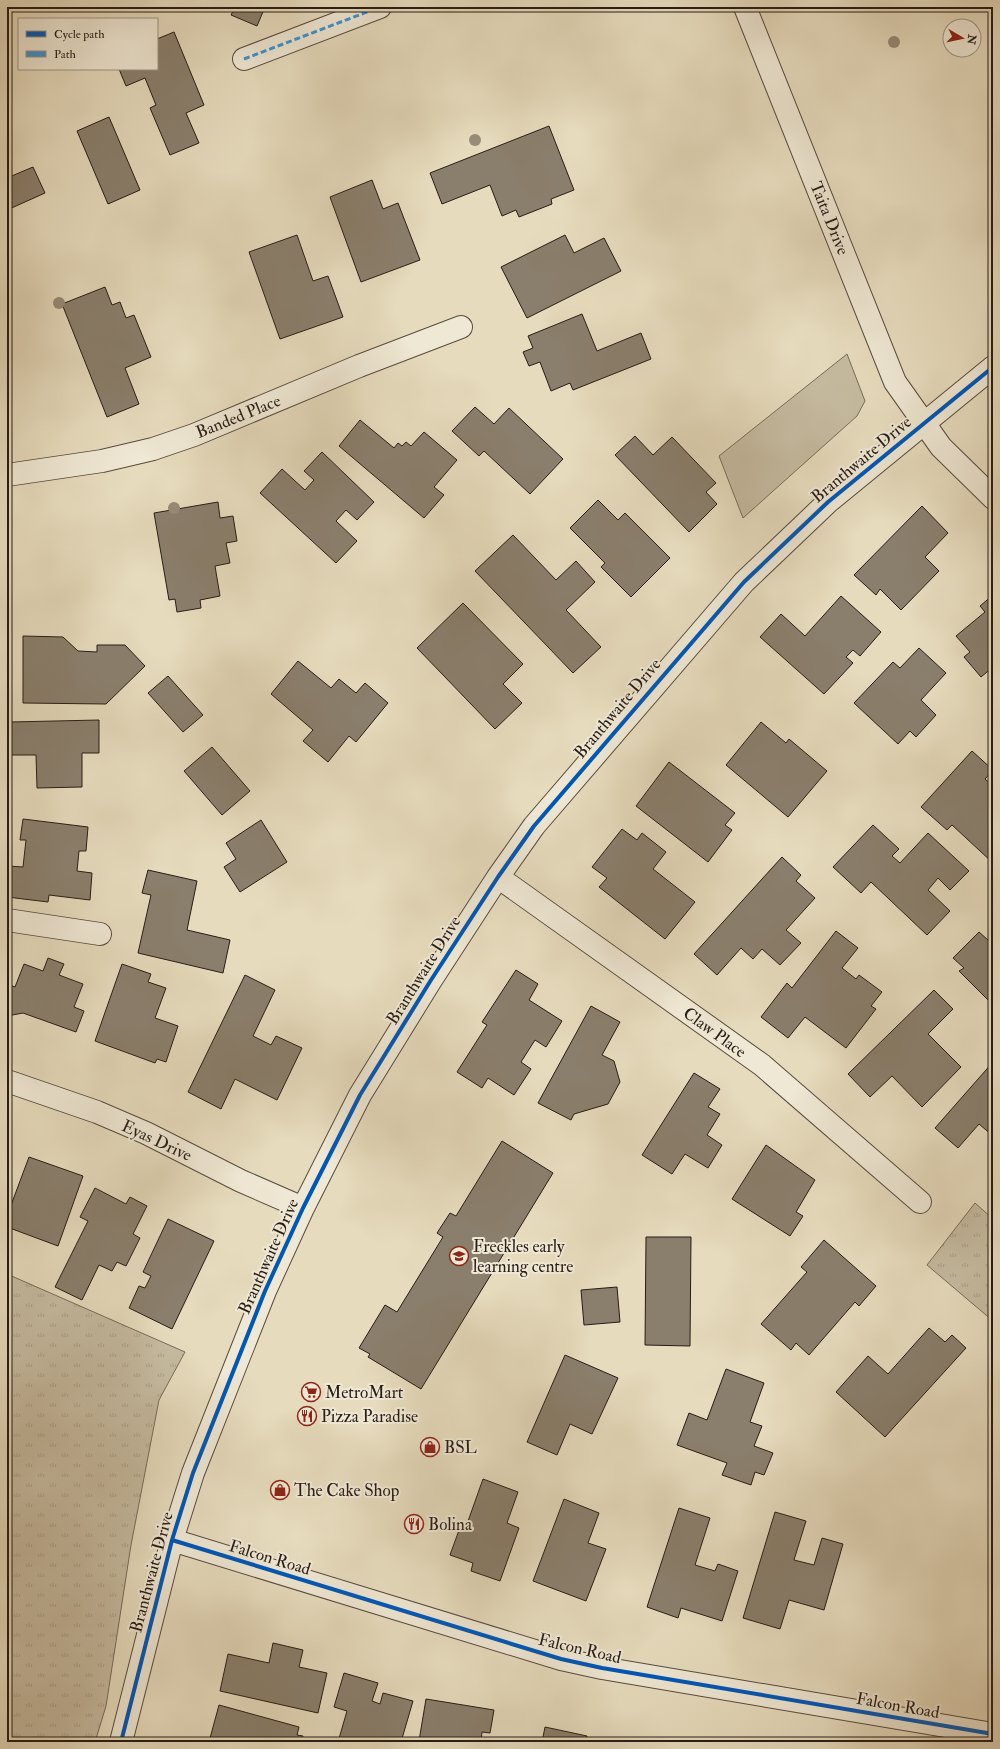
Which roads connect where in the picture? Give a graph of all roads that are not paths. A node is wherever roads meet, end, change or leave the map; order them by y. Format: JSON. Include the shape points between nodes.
{"nodes":[{"id":1,"x":380,"y":7,"type":"edge"},
{"id":2,"x":746,"y":7,"type":"edge"},
{"id":3,"x":244,"y":60,"type":"dead end"},
{"id":4,"x":460,"y":327,"type":"dead end"},
{"id":5,"x":993,"y":367,"type":"edge"},
{"id":6,"x":924,"y":423,"type":"junction"},
{"id":7,"x":7,"y":476,"type":"edge"},
{"id":8,"x":993,"y":498,"type":"edge"},
{"id":9,"x":498,"y":877,"type":"junction"},
{"id":10,"x":7,"y":920,"type":"edge"},
{"id":11,"x":100,"y":934,"type":"dead end"},
{"id":12,"x":7,"y":1081,"type":"edge"},
{"id":13,"x":920,"y":1202,"type":"dead end"},
{"id":14,"x":303,"y":1208,"type":"junction"},
{"id":15,"x":172,"y":1540,"type":"junction"},
{"id":16,"x":993,"y":1734,"type":"edge"},
{"id":17,"x":121,"y":1742,"type":"edge"}],
"edges":[{"from":1,"to":3,"type":"street"},
{"from":2,"to":6,"type":"street","name":"Taita Drive","via":[[896,382]]},
{"from":4,"to":7,"type":"street","name":"Banded Place","via":[[153,450]]},
{"from":5,"to":6,"type":"street","name":"Branthwaite Drive"},
{"from":6,"to":8,"type":"street","name":"Taita Drive","via":[[941,447]]},
{"from":6,"to":9,"type":"street","name":"Branthwaite Drive","via":[[828,502],[744,582],[534,826]]},
{"from":9,"to":13,"type":"street","name":"Claw Place","via":[[762,1065]]},
{"from":9,"to":14,"type":"street","name":"Branthwaite Drive","via":[[360,1095]]},
{"from":10,"to":11,"type":"street"},
{"from":12,"to":14,"type":"street","name":"Eyas Drive","via":[[97,1112],[146,1133],[241,1181]]},
{"from":14,"to":15,"type":"street","name":"Branthwaite Drive","via":[[265,1291],[235,1366],[193,1473]]},
{"from":15,"to":16,"type":"street","name":"Falcon Road","via":[[561,1659]]},
{"from":15,"to":17,"type":"street","name":"Branthwaite Drive"}]}
